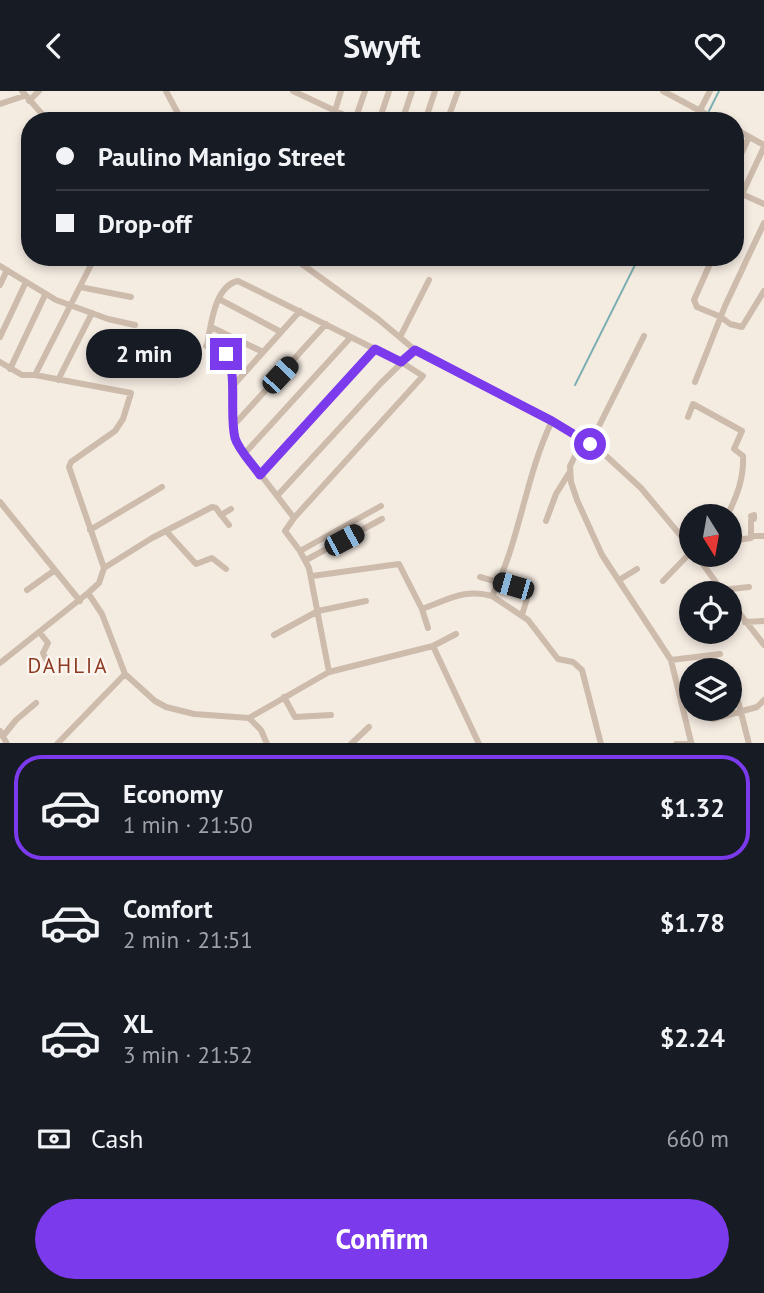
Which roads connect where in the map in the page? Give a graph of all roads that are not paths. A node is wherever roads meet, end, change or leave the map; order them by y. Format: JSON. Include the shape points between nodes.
{"nodes":[{"id":1,"x":39,"y":91,"type":"edge"},
{"id":2,"x":166,"y":91,"type":"edge"},
{"id":3,"x":293,"y":91,"type":"edge"},
{"id":4,"x":341,"y":91,"type":"edge"},
{"id":5,"x":365,"y":91,"type":"edge"},
{"id":6,"x":389,"y":91,"type":"edge"},
{"id":7,"x":412,"y":91,"type":"edge"},
{"id":8,"x":435,"y":91,"type":"edge"},
{"id":9,"x":458,"y":91,"type":"edge"},
{"id":10,"x":663,"y":91,"type":"edge"},
{"id":11,"x":710,"y":91,"type":"edge"},
{"id":12,"x":25,"y":96,"type":"edge"},
{"id":13,"x":0,"y":104,"type":"edge"},
{"id":14,"x":700,"y":110,"type":"junction"},
{"id":15,"x":335,"y":111,"type":"joint"},
{"id":16,"x":40,"y":112,"type":"edge"},
{"id":17,"x":178,"y":112,"type":"edge"},
{"id":18,"x":358,"y":112,"type":"edge"},
{"id":19,"x":382,"y":112,"type":"edge"},
{"id":20,"x":405,"y":112,"type":"edge"},
{"id":21,"x":428,"y":112,"type":"edge"},
{"id":22,"x":450,"y":112,"type":"edge"},
{"id":23,"x":703,"y":112,"type":"edge"},
{"id":24,"x":744,"y":134,"type":"edge"},
{"id":25,"x":749,"y":137,"type":"junction"},
{"id":26,"x":764,"y":146,"type":"edge"},
{"id":27,"x":744,"y":148,"type":"edge"},
{"id":28,"x":744,"y":190,"type":"edge"},
{"id":29,"x":744,"y":195,"type":"edge"},
{"id":30,"x":764,"y":204,"type":"edge"},
{"id":31,"x":764,"y":223,"type":"edge"},
{"id":32,"x":0,"y":266,"type":"edge"},
{"id":33,"x":90,"y":266,"type":"edge"},
{"id":34,"x":310,"y":266,"type":"edge"},
{"id":35,"x":709,"y":266,"type":"edge"},
{"id":36,"x":7,"y":270,"type":"junction"},
{"id":37,"x":429,"y":280,"type":"dead end"},
{"id":38,"x":26,"y":282,"type":"junction"},
{"id":39,"x":0,"y":285,"type":"edge"},
{"id":40,"x":80,"y":287,"type":"junction"},
{"id":41,"x":764,"y":291,"type":"edge"},
{"id":42,"x":45,"y":295,"type":"junction"},
{"id":43,"x":131,"y":297,"type":"dead end"},
{"id":44,"x":219,"y":299,"type":"junction"},
{"id":45,"x":70,"y":306,"type":"junction"},
{"id":46,"x":300,"y":311,"type":"junction"},
{"id":47,"x":92,"y":313,"type":"junction"},
{"id":48,"x":721,"y":317,"type":"junction"},
{"id":49,"x":326,"y":324,"type":"junction"},
{"id":50,"x":135,"y":325,"type":"dead end"},
{"id":51,"x":211,"y":327,"type":"junction"},
{"id":52,"x":281,"y":332,"type":"junction"},
{"id":53,"x":643,"y":336,"type":"dead end"},
{"id":54,"x":0,"y":337,"type":"edge"},
{"id":55,"x":400,"y":337,"type":"junction"},
{"id":56,"x":350,"y":338,"type":"junction"},
{"id":57,"x":375,"y":349,"type":"junction"},
{"id":58,"x":415,"y":350,"type":"junction"},
{"id":59,"x":263,"y":352,"type":"junction"},
{"id":60,"x":0,"y":362,"type":"edge"},
{"id":61,"x":401,"y":362,"type":"junction"},
{"id":62,"x":10,"y":369,"type":"junction"},
{"id":63,"x":34,"y":375,"type":"junction"},
{"id":64,"x":58,"y":380,"type":"junction"},
{"id":65,"x":695,"y":382,"type":"dead end"},
{"id":66,"x":231,"y":388,"type":"junction"},
{"id":67,"x":688,"y":417,"type":"dead end"},
{"id":68,"x":552,"y":421,"type":"junction"},
{"id":69,"x":233,"y":426,"type":"junction"},
{"id":70,"x":583,"y":440,"type":"junction"},
{"id":71,"x":590,"y":444,"type":"junction"},
{"id":72,"x":245,"y":453,"type":"junction"},
{"id":73,"x":570,"y":471,"type":"junction"},
{"id":74,"x":260,"y":475,"type":"junction"},
{"id":75,"x":162,"y":488,"type":"dead end"},
{"id":76,"x":277,"y":496,"type":"junction"},
{"id":77,"x":0,"y":502,"type":"edge"},
{"id":78,"x":733,"y":504,"type":"edge"},
{"id":79,"x":381,"y":506,"type":"dead end"},
{"id":80,"x":231,"y":509,"type":"dead end"},
{"id":81,"x":221,"y":515,"type":"junction"},
{"id":82,"x":764,"y":516,"type":"edge"},
{"id":83,"x":293,"y":518,"type":"junction"},
{"id":84,"x":382,"y":519,"type":"dead end"},
{"id":85,"x":546,"y":521,"type":"dead end"},
{"id":86,"x":229,"y":525,"type":"dead end"},
{"id":87,"x":90,"y":530,"type":"junction"},
{"id":88,"x":167,"y":532,"type":"junction"},
{"id":89,"x":751,"y":534,"type":"junction"},
{"id":90,"x":764,"y":534,"type":"edge"},
{"id":91,"x":679,"y":536,"type":"edge"},
{"id":92,"x":742,"y":539,"type":"edge"},
{"id":93,"x":300,"y":551,"type":"junction"},
{"id":94,"x":306,"y":560,"type":"junction"},
{"id":95,"x":679,"y":563,"type":"edge"},
{"id":96,"x":104,"y":568,"type":"junction"},
{"id":97,"x":226,"y":569,"type":"dead end"},
{"id":98,"x":637,"y":569,"type":"dead end"},
{"id":99,"x":55,"y":570,"type":"junction"},
{"id":100,"x":312,"y":576,"type":"junction"},
{"id":101,"x":481,"y":577,"type":"dead end"},
{"id":102,"x":619,"y":580,"type":"junction"},
{"id":103,"x":663,"y":581,"type":"dead end"},
{"id":104,"x":499,"y":582,"type":"junction"},
{"id":105,"x":749,"y":587,"type":"dead end"},
{"id":106,"x":742,"y":588,"type":"edge"},
{"id":107,"x":27,"y":590,"type":"dead end"},
{"id":108,"x":88,"y":593,"type":"junction"},
{"id":109,"x":492,"y":596,"type":"junction"},
{"id":110,"x":79,"y":601,"type":"junction"},
{"id":111,"x":366,"y":601,"type":"dead end"},
{"id":112,"x":422,"y":609,"type":"junction"},
{"id":113,"x":318,"y":611,"type":"junction"},
{"id":114,"x":522,"y":615,"type":"junction"},
{"id":115,"x":742,"y":618,"type":"edge"},
{"id":116,"x":764,"y":621,"type":"edge"},
{"id":117,"x":745,"y":622,"type":"junction"},
{"id":118,"x":428,"y":628,"type":"dead end"},
{"id":119,"x":40,"y":633,"type":"junction"},
{"id":120,"x":456,"y":634,"type":"dead end"},
{"id":121,"x":274,"y":635,"type":"dead end"},
{"id":122,"x":764,"y":645,"type":"edge"},
{"id":123,"x":433,"y":646,"type":"junction"},
{"id":124,"x":720,"y":654,"type":"dead end"},
{"id":125,"x":671,"y":660,"type":"junction"},
{"id":126,"x":0,"y":663,"type":"edge"},
{"id":127,"x":50,"y":669,"type":"dead end"},
{"id":128,"x":329,"y":672,"type":"junction"},
{"id":129,"x":125,"y":674,"type":"junction"},
{"id":130,"x":284,"y":697,"type":"junction"},
{"id":131,"x":764,"y":700,"type":"edge"},
{"id":132,"x":36,"y":703,"type":"dead end"},
{"id":133,"x":742,"y":712,"type":"edge"},
{"id":134,"x":331,"y":715,"type":"dead end"},
{"id":135,"x":249,"y":718,"type":"junction"},
{"id":136,"x":742,"y":721,"type":"edge"},
{"id":137,"x":369,"y":727,"type":"dead end"},
{"id":138,"x":1,"y":734,"type":"edge"},
{"id":139,"x":58,"y":743,"type":"edge"},
{"id":140,"x":267,"y":743,"type":"edge"},
{"id":141,"x":352,"y":743,"type":"edge"},
{"id":142,"x":479,"y":743,"type":"edge"},
{"id":143,"x":601,"y":743,"type":"edge"},
{"id":144,"x":692,"y":743,"type":"edge"},
{"id":145,"x":748,"y":743,"type":"edge"}],
"edges":[{"from":1,"to":12,"type":"street"},
{"from":2,"to":17,"type":"street"},
{"from":3,"to":15,"type":"street"},
{"from":4,"to":15,"type":"street"},
{"from":5,"to":18,"type":"street"},
{"from":6,"to":19,"type":"street"},
{"from":7,"to":20,"type":"street"},
{"from":8,"to":21,"type":"street"},
{"from":9,"to":22,"type":"street"},
{"from":10,"to":14,"type":"street"},
{"from":11,"to":14,"type":"street"},
{"from":12,"to":13,"type":"street"},
{"from":12,"to":16,"type":"street"},
{"from":14,"to":23,"type":"street"},
{"from":24,"to":25,"type":"street"},
{"from":25,"to":26,"type":"street"},
{"from":25,"to":27,"type":"street"},
{"from":26,"to":28,"type":"street"},
{"from":29,"to":30,"type":"street"},
{"from":31,"to":48,"type":"street"},
{"from":32,"to":36,"type":"street"},
{"from":33,"to":40,"type":"street"},
{"from":34,"to":55,"type":"street"},
{"from":35,"to":48,"type":"street","via":[[694,301],[697,307]]},
{"from":36,"to":38,"type":"street"},
{"from":36,"to":39,"type":"street"},
{"from":37,"to":55,"type":"street"},
{"from":38,"to":42,"type":"street"},
{"from":38,"to":54,"type":"street"},
{"from":40,"to":43,"type":"street"},
{"from":40,"to":45,"type":"street"},
{"from":41,"to":48,"type":"street","via":[[744,326]]},
{"from":42,"to":45,"type":"street"},
{"from":42,"to":62,"type":"street"},
{"from":44,"to":46,"type":"street","via":[[238,281]]},
{"from":44,"to":51,"type":"street"},
{"from":44,"to":52,"type":"street"},
{"from":45,"to":47,"type":"street"},
{"from":45,"to":63,"type":"street"},
{"from":46,"to":49,"type":"street"},
{"from":46,"to":52,"type":"street"},
{"from":47,"to":50,"type":"street"},
{"from":47,"to":64,"type":"street"},
{"from":48,"to":65,"type":"street"},
{"from":49,"to":56,"type":"street"},
{"from":49,"to":69,"type":"street"},
{"from":51,"to":59,"type":"street"},
{"from":51,"to":66,"type":"street","via":[[206,346],[229,358]]},
{"from":52,"to":59,"type":"street"},
{"from":53,"to":71,"type":"street"},
{"from":55,"to":58,"type":"street"},
{"from":56,"to":57,"type":"street"},
{"from":56,"to":72,"type":"street"},
{"from":57,"to":61,"type":"street"},
{"from":57,"to":74,"type":"street"},
{"from":58,"to":61,"type":"street"},
{"from":58,"to":68,"type":"street"},
{"from":59,"to":66,"type":"street"},
{"from":60,"to":62,"type":"street"},
{"from":61,"to":76,"type":"street"},
{"from":61,"to":83,"type":"street","via":[[422,378]]},
{"from":62,"to":63,"type":"street"},
{"from":63,"to":64,"type":"street"},
{"from":64,"to":87,"type":"street","via":[[131,393],[115,431],[69,465]]},
{"from":66,"to":69,"type":"street"},
{"from":67,"to":78,"type":"street","via":[[693,404],[742,431],[734,449],[743,456],[743,471]]},
{"from":68,"to":70,"type":"street"},
{"from":68,"to":104,"type":"street","via":[[539,448]]},
{"from":69,"to":72,"type":"street"},
{"from":70,"to":71,"type":"street"},
{"from":70,"to":73,"type":"street"},
{"from":71,"to":91,"type":"street","via":[[628,476]]},
{"from":72,"to":74,"type":"street"},
{"from":73,"to":85,"type":"street"},
{"from":73,"to":102,"type":"street","via":[[585,519]]},
{"from":74,"to":76,"type":"street"},
{"from":75,"to":87,"type":"street"},
{"from":76,"to":83,"type":"street"},
{"from":77,"to":99,"type":"street"},
{"from":79,"to":93,"type":"street"},
{"from":80,"to":81,"type":"street"},
{"from":81,"to":86,"type":"street"},
{"from":81,"to":88,"type":"street","via":[[212,507]]},
{"from":82,"to":89,"type":"street","via":[[752,516]]},
{"from":83,"to":93,"type":"street","via":[[285,534]]},
{"from":84,"to":94,"type":"street"},
{"from":87,"to":96,"type":"street"},
{"from":88,"to":96,"type":"street"},
{"from":88,"to":97,"type":"street","via":[[197,564],[213,558]]},
{"from":89,"to":90,"type":"street"},
{"from":89,"to":92,"type":"street"},
{"from":93,"to":94,"type":"street"},
{"from":94,"to":100,"type":"street"},
{"from":95,"to":103,"type":"street"},
{"from":96,"to":108,"type":"street","via":[[99,583]]},
{"from":98,"to":102,"type":"street"},
{"from":99,"to":107,"type":"street"},
{"from":99,"to":110,"type":"street"},
{"from":100,"to":112,"type":"street","via":[[399,564]]},
{"from":100,"to":113,"type":"street"},
{"from":101,"to":104,"type":"street"},
{"from":102,"to":125,"type":"street"},
{"from":104,"to":109,"type":"street"},
{"from":104,"to":114,"type":"street","via":[[529,592]]},
{"from":105,"to":106,"type":"street"},
{"from":108,"to":110,"type":"street"},
{"from":108,"to":129,"type":"street","via":[[99,607]]},
{"from":109,"to":112,"type":"street","via":[[464,593]]},
{"from":109,"to":114,"type":"street"},
{"from":110,"to":119,"type":"street"},
{"from":111,"to":113,"type":"street"},
{"from":112,"to":118,"type":"street"},
{"from":113,"to":121,"type":"street"},
{"from":113,"to":128,"type":"street"},
{"from":114,"to":143,"type":"street","via":[[558,659],[573,661],[582,670]]},
{"from":115,"to":117,"type":"street"},
{"from":116,"to":117,"type":"street"},
{"from":117,"to":122,"type":"street"},
{"from":119,"to":126,"type":"street"},
{"from":119,"to":127,"type":"street","via":[[48,643],[43,653]]},
{"from":120,"to":123,"type":"street"},
{"from":123,"to":128,"type":"street"},
{"from":123,"to":142,"type":"street"},
{"from":124,"to":125,"type":"street"},
{"from":125,"to":144,"type":"street"},
{"from":128,"to":130,"type":"street"},
{"from":129,"to":135,"type":"street","via":[[166,707]]},
{"from":129,"to":139,"type":"street"},
{"from":130,"to":134,"type":"street","via":[[295,717]]},
{"from":130,"to":135,"type":"street"},
{"from":131,"to":133,"type":"street"},
{"from":132,"to":138,"type":"street"},
{"from":135,"to":140,"type":"street"},
{"from":136,"to":145,"type":"street"},
{"from":137,"to":141,"type":"street"}]}
